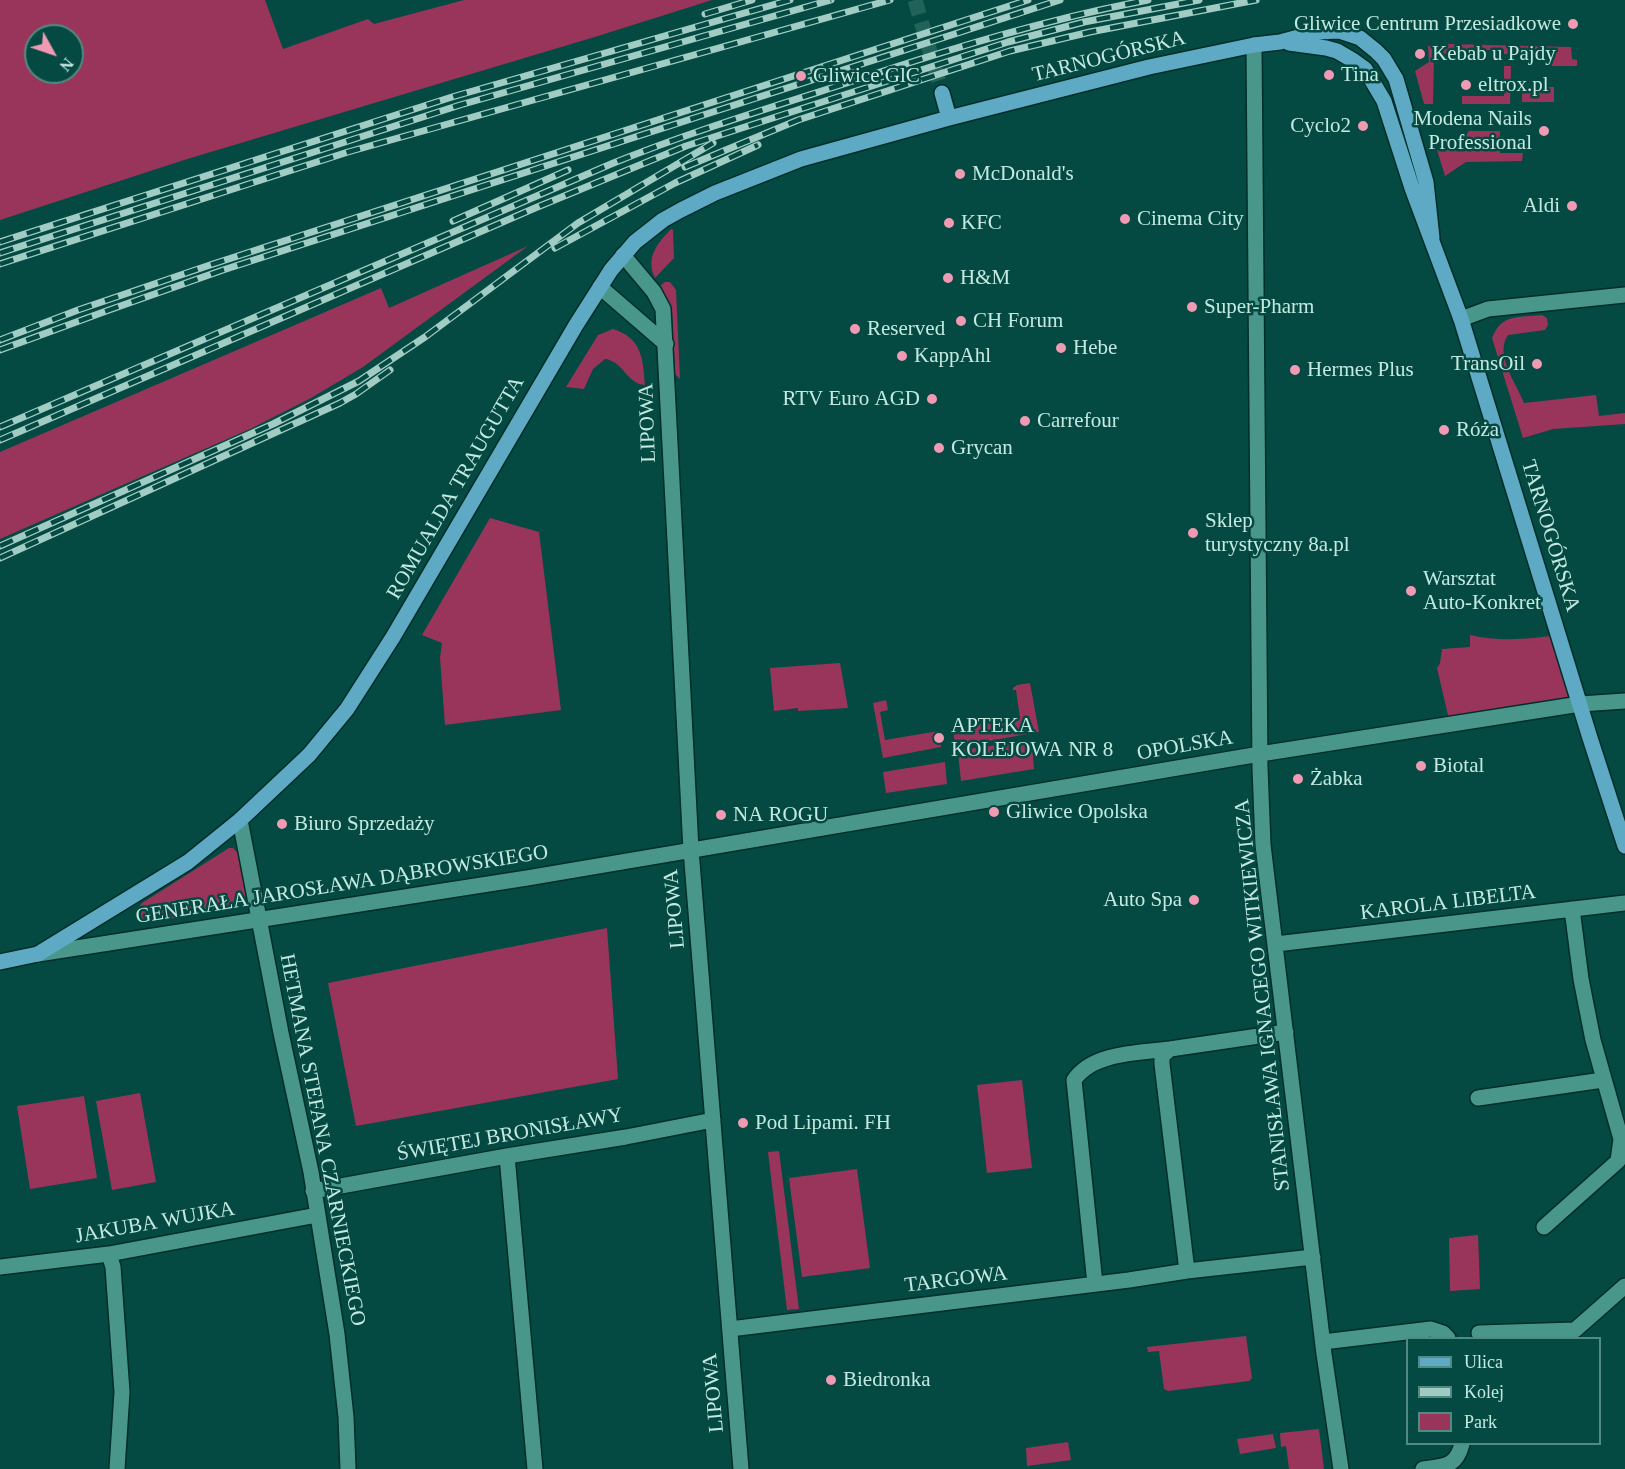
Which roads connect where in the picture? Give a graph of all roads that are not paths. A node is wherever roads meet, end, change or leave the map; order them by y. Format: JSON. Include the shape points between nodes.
{"nodes":[{"id":1,"x":1281,"y":42,"type":"junction"},
{"id":2,"x":1254,"y":45,"type":"junction"},
{"id":3,"x":942,"y":93,"type":"tunnel mouth"},
{"id":4,"x":949,"y":118,"type":"junction"},
{"id":5,"x":1432,"y":238,"type":"junction"},
{"id":6,"x":623,"y":255,"type":"junction"},
{"id":7,"x":600,"y":287,"type":"junction"},
{"id":8,"x":1625,"y":295,"type":"edge"},
{"id":9,"x":1461,"y":319,"type":"junction"},
{"id":10,"x":666,"y":344,"type":"junction"},
{"id":11,"x":1625,"y":701,"type":"edge"},
{"id":12,"x":1580,"y":704,"type":"junction"},
{"id":13,"x":1260,"y":754,"type":"junction"},
{"id":14,"x":240,"y":820,"type":"junction"},
{"id":15,"x":1625,"y":846,"type":"edge"},
{"id":16,"x":691,"y":850,"type":"junction"},
{"id":17,"x":1625,"y":903,"type":"edge"},
{"id":18,"x":1572,"y":909,"type":"junction"},
{"id":19,"x":260,"y":920,"type":"junction"},
{"id":20,"x":1276,"y":944,"type":"junction"},
{"id":21,"x":38,"y":954,"type":"junction"},
{"id":22,"x":0,"y":962,"type":"edge"},
{"id":23,"x":1286,"y":1032,"type":"junction"},
{"id":24,"x":1170,"y":1049,"type":"junction"},
{"id":25,"x":1603,"y":1080,"type":"junction"},
{"id":26,"x":1478,"y":1098,"type":"dead end"},
{"id":27,"x":713,"y":1120,"type":"junction"},
{"id":28,"x":507,"y":1156,"type":"junction"},
{"id":29,"x":1618,"y":1161,"type":"junction"},
{"id":30,"x":1625,"y":1177,"type":"edge"},
{"id":31,"x":313,"y":1191,"type":"junction"},
{"id":32,"x":317,"y":1215,"type":"junction"},
{"id":33,"x":1544,"y":1227,"type":"dead end"},
{"id":34,"x":110,"y":1254,"type":"junction"},
{"id":35,"x":1313,"y":1257,"type":"junction"},
{"id":36,"x":0,"y":1267,"type":"edge"},
{"id":37,"x":1186,"y":1271,"type":"junction"},
{"id":38,"x":1095,"y":1284,"type":"junction"},
{"id":39,"x":1625,"y":1286,"type":"edge"},
{"id":40,"x":730,"y":1329,"type":"junction"},
{"id":41,"x":1479,"y":1333,"type":"dead end"},
{"id":42,"x":1447,"y":1337,"type":"edge"},
{"id":43,"x":1323,"y":1342,"type":"junction"},
{"id":44,"x":1462,"y":1445,"type":"edge"},
{"id":45,"x":117,"y":1469,"type":"edge"},
{"id":46,"x":348,"y":1469,"type":"edge"},
{"id":47,"x":535,"y":1469,"type":"edge"},
{"id":48,"x":741,"y":1469,"type":"edge"},
{"id":49,"x":1341,"y":1469,"type":"edge"},
{"id":50,"x":1423,"y":1469,"type":"edge"}],
"edges":[{"from":1,"to":2,"type":"main road","name":"TARNOGÓRSKA"},
{"from":1,"to":5,"type":"main road","name":"TARNOGÓRSKA","via":[[1337,51],[1365,69],[1384,101]]},
{"from":1,"to":5,"type":"main road","name":"TARNOGÓRSKA","via":[[1317,32],[1339,31],[1360,38],[1384,59],[1396,79],[1424,172]]},
{"from":2,"to":4,"type":"main road","name":"TARNOGÓRSKA","via":[[1149,67]]},
{"from":2,"to":13,"type":"street","name":"STANISŁAWA IGNACEGO WITKIEWICZA"},
{"from":3,"to":4,"type":"main road"},
{"from":4,"to":6,"type":"main road","name":"ROMUALDA TRAUGUTTA","via":[[801,159],[715,193],[663,220]]},
{"from":5,"to":9,"type":"main road","name":"TARNOGÓRSKA"},
{"from":6,"to":7,"type":"main road","name":"ROMUALDA TRAUGUTTA"},
{"from":6,"to":10,"type":"street","name":"LIPOWA","via":[[663,309]]},
{"from":7,"to":10,"type":"street"},
{"from":7,"to":14,"type":"main road","name":"ROMUALDA TRAUGUTTA","via":[[347,709],[309,755]]},
{"from":8,"to":9,"type":"street","via":[[1488,309]]},
{"from":9,"to":12,"type":"main road","name":"TARNOGÓRSKA"},
{"from":10,"to":16,"type":"street","name":"LIPOWA"},
{"from":11,"to":12,"type":"street","name":"OPOLSKA"},
{"from":12,"to":13,"type":"street","name":"OPOLSKA"},
{"from":12,"to":15,"type":"main road","name":"TARNOGÓRSKA"},
{"from":13,"to":16,"type":"street","name":"OPOLSKA"},
{"from":13,"to":20,"type":"street","name":"STANISŁAWA IGNACEGO WITKIEWICZA","via":[[1263,845]]},
{"from":14,"to":19,"type":"street","name":"HETMANA STEFANA CZARNIECKIEGO"},
{"from":14,"to":21,"type":"main road","name":"ROMUALDA TRAUGUTTA","via":[[188,862]]},
{"from":16,"to":19,"type":"street","name":"GENERAŁA JAROSŁAWA DĄBROWSKIEGO"},
{"from":16,"to":27,"type":"street","name":"LIPOWA"},
{"from":17,"to":18,"type":"street","name":"KAROLA LIBELTA"},
{"from":18,"to":20,"type":"street","name":"KAROLA LIBELTA"},
{"from":18,"to":25,"type":"street","via":[[1581,979]]},
{"from":19,"to":21,"type":"street","name":"GENERAŁA JAROSŁAWA DĄBROWSKIEGO"},
{"from":19,"to":31,"type":"street","name":"HETMANA STEFANA CZARNIECKIEGO"},
{"from":20,"to":23,"type":"street","name":"STANISŁAWA IGNACEGO WITKIEWICZA"},
{"from":21,"to":22,"type":"main road","name":"GENERAŁA JAROSŁAWA DĄBROWSKIEGO"},
{"from":23,"to":24,"type":"street"},
{"from":23,"to":35,"type":"street","name":"STANISŁAWA IGNACEGO WITKIEWICZA"},
{"from":24,"to":37,"type":"street","via":[[1162,1056],[1162,1064]]},
{"from":24,"to":38,"type":"street","via":[[1108,1058],[1080,1072],[1074,1080]]},
{"from":25,"to":26,"type":"street"},
{"from":25,"to":29,"type":"street","via":[[1621,1138]]},
{"from":27,"to":28,"type":"street","name":"ŚWIĘTEJ BRONISŁAWY"},
{"from":27,"to":40,"type":"street","name":"LIPOWA"},
{"from":28,"to":31,"type":"street","name":"ŚWIĘTEJ BRONISŁAWY"},
{"from":28,"to":47,"type":"street"},
{"from":29,"to":30,"type":"street"},
{"from":29,"to":33,"type":"street"},
{"from":31,"to":32,"type":"street","name":"HETMANA STEFANA CZARNIECKIEGO"},
{"from":32,"to":34,"type":"street","name":"JAKUBA WUJKA"},
{"from":32,"to":46,"type":"street","name":"HETMANA STEFANA CZARNIECKIEGO","via":[[337,1334]]},
{"from":34,"to":36,"type":"street","name":"JAKUBA WUJKA"},
{"from":34,"to":45,"type":"street","via":[[122,1392]]},
{"from":35,"to":37,"type":"street","name":"TARGOWA"},
{"from":35,"to":43,"type":"street","name":"STANISŁAWA IGNACEGO WITKIEWICZA"},
{"from":37,"to":38,"type":"street","name":"TARGOWA"},
{"from":38,"to":40,"type":"street","name":"TARGOWA"},
{"from":39,"to":41,"type":"street","via":[[1575,1330]]},
{"from":40,"to":48,"type":"street","name":"LIPOWA"},
{"from":42,"to":43,"type":"street","via":[[1431,1329]]},
{"from":43,"to":49,"type":"street","name":"STANISŁAWA IGNACEGO WITKIEWICZA"},
{"from":44,"to":50,"type":"street","via":[[1459,1456],[1447,1466]]}]}
